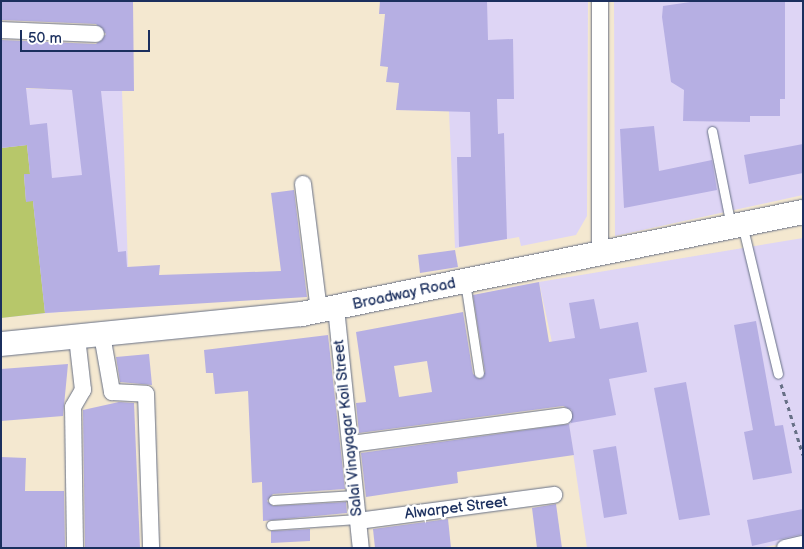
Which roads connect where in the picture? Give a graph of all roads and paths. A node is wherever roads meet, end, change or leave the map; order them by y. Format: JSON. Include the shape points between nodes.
{"nodes":[{"id":1,"x":600,"y":1,"type":"edge"},
{"id":2,"x":1,"y":30,"type":"edge"},
{"id":3,"x":96,"y":34,"type":"dead end"},
{"id":4,"x":712,"y":130,"type":"dead end"},
{"id":5,"x":304,"y":184,"type":"dead end"},
{"id":6,"x":803,"y":212,"type":"edge"},
{"id":7,"x":737,"y":225,"type":"junction"},
{"id":8,"x":600,"y":253,"type":"junction"},
{"id":9,"x":465,"y":281,"type":"junction"},
{"id":10,"x":328,"y":310,"type":"junction"},
{"id":11,"x":102,"y":335,"type":"junction"},
{"id":12,"x":77,"y":337,"type":"junction"},
{"id":13,"x":1,"y":344,"type":"edge"},
{"id":14,"x":479,"y":373,"type":"dead end"},
{"id":15,"x":778,"y":374,"type":"joint"},
{"id":16,"x":564,"y":416,"type":"dead end"},
{"id":17,"x":351,"y":444,"type":"junction"},
{"id":18,"x":803,"y":456,"type":"edge"},
{"id":19,"x":355,"y":495,"type":"junction"},
{"id":20,"x":554,"y":495,"type":"dead end"},
{"id":21,"x":273,"y":500,"type":"dead end"},
{"id":22,"x":357,"y":520,"type":"junction"},
{"id":23,"x":271,"y":525,"type":"dead end"},
{"id":24,"x":803,"y":544,"type":"edge"},
{"id":25,"x":75,"y":548,"type":"edge"},
{"id":26,"x":151,"y":548,"type":"edge"},
{"id":27,"x":360,"y":548,"type":"edge"},
{"id":28,"x":785,"y":548,"type":"edge"}],
"edges":[{"from":1,"to":8,"type":"street"},
{"from":2,"to":3,"type":"street"},
{"from":4,"to":7,"type":"lane"},
{"from":5,"to":10,"type":"street","name":"Salai Vinayagar Koil Street"},
{"from":6,"to":7,"type":"main road","name":"Broadway Road"},
{"from":7,"to":8,"type":"main road","name":"Broadway Road"},
{"from":7,"to":15,"type":"lane"},
{"from":8,"to":9,"type":"main road","name":"Broadway Road"},
{"from":9,"to":10,"type":"main road","name":"Broadway Road"},
{"from":9,"to":14,"type":"lane"},
{"from":10,"to":11,"type":"main road","name":"Broadway Road"},
{"from":10,"to":17,"type":"street","name":"Salai Vinayagar Koil Street"},
{"from":11,"to":12,"type":"main road","name":"Broadway Road"},
{"from":11,"to":26,"type":"street","via":[[112,392],[146,394]]},
{"from":12,"to":13,"type":"main road","name":"Broadway Road"},
{"from":12,"to":25,"type":"street","via":[[82,390],[73,407]]},
{"from":15,"to":18,"type":"path"},
{"from":16,"to":17,"type":"street"},
{"from":17,"to":19,"type":"street","name":"Salai Vinayagar Koil Street"},
{"from":19,"to":21,"type":"lane"},
{"from":19,"to":22,"type":"street","name":"Salai Vinayagar Koil Street"},
{"from":20,"to":22,"type":"street","name":"Alwarpet Street"},
{"from":22,"to":23,"type":"lane"},
{"from":22,"to":27,"type":"street","name":"Salai Vinayagar Koil Street"},
{"from":24,"to":28,"type":"street"}]}
